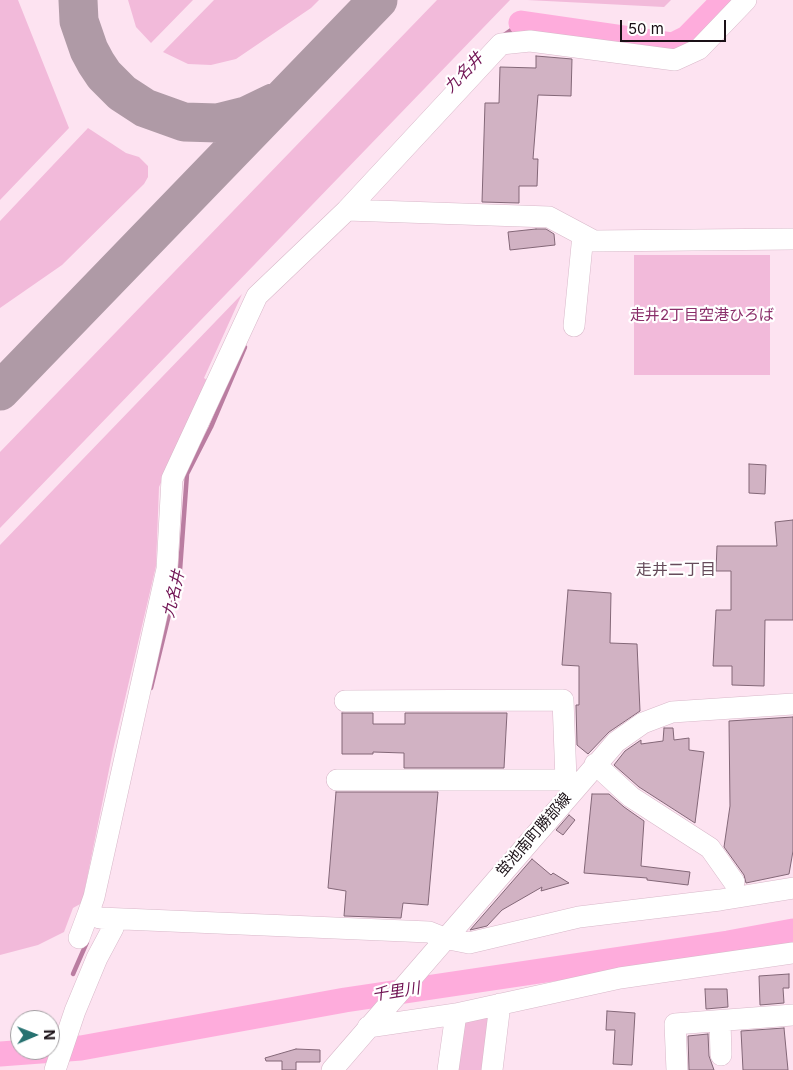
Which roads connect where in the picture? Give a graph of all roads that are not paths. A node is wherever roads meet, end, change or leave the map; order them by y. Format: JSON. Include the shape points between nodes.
{"nodes":[{"id":1,"x":746,"y":0,"type":"edge"},
{"id":2,"x":347,"y":210,"type":"junction"},
{"id":3,"x":583,"y":235,"type":"junction"},
{"id":4,"x":793,"y":239,"type":"edge"},
{"id":5,"x":574,"y":326,"type":"dead end"},
{"id":6,"x":345,"y":701,"type":"dead end"},
{"id":7,"x":793,"y":704,"type":"edge"},
{"id":8,"x":595,"y":764,"type":"junction"},
{"id":9,"x":337,"y":780,"type":"dead end"},
{"id":10,"x":570,"y":784,"type":"junction"},
{"id":11,"x":734,"y":882,"type":"dead end"},
{"id":12,"x":793,"y":888,"type":"edge"},
{"id":13,"x":88,"y":914,"type":"junction"},
{"id":14,"x":114,"y":919,"type":"junction"},
{"id":15,"x":79,"y":938,"type":"dead end"},
{"id":16,"x":438,"y":945,"type":"junction"},
{"id":17,"x":793,"y":952,"type":"edge"},
{"id":18,"x":500,"y":1004,"type":"junction"},
{"id":19,"x":792,"y":1011,"type":"edge"},
{"id":20,"x":456,"y":1014,"type":"junction"},
{"id":21,"x":720,"y":1020,"type":"junction"},
{"id":22,"x":371,"y":1022,"type":"junction"},
{"id":23,"x":722,"y":1054,"type":"dead end"},
{"id":24,"x":55,"y":1070,"type":"edge"},
{"id":25,"x":332,"y":1070,"type":"edge"},
{"id":26,"x":448,"y":1070,"type":"edge"},
{"id":27,"x":492,"y":1070,"type":"edge"},
{"id":28,"x":677,"y":1070,"type":"edge"}],
"edges":[{"from":1,"to":2,"type":"street","via":[[699,49],[675,60],[530,41],[501,44]]},
{"from":2,"to":3,"type":"street","via":[[549,217]]},
{"from":2,"to":13,"type":"street","via":[[257,296],[172,479],[167,569]]},
{"from":3,"to":4,"type":"street","via":[[594,242]]},
{"from":3,"to":5,"type":"street"},
{"from":6,"to":10,"type":"street","via":[[563,700]]},
{"from":7,"to":8,"type":"street","name":"蛍池南町勝部線","via":[[696,710],[660,716],[629,732]]},
{"from":8,"to":10,"type":"street","name":"蛍池南町勝部線"},
{"from":8,"to":11,"type":"street","via":[[630,797],[710,848]]},
{"from":9,"to":10,"type":"street"},
{"from":10,"to":16,"type":"street","name":"蛍池南町勝部線"},
{"from":12,"to":16,"type":"street","via":[[579,917],[469,943]]},
{"from":13,"to":14,"type":"street"},
{"from":13,"to":15,"type":"street"},
{"from":14,"to":16,"type":"street","via":[[429,932]]},
{"from":14,"to":24,"type":"street","via":[[114,928],[97,958]]},
{"from":16,"to":22,"type":"street","name":"蛍池南町勝部線"},
{"from":17,"to":18,"type":"street","via":[[620,978]]},
{"from":18,"to":20,"type":"street"},
{"from":18,"to":27,"type":"street"},
{"from":19,"to":21,"type":"street"},
{"from":20,"to":22,"type":"street"},
{"from":20,"to":26,"type":"street"},
{"from":21,"to":23,"type":"street"},
{"from":21,"to":28,"type":"street","via":[[675,1024]]},
{"from":22,"to":25,"type":"street","name":"蛍池南町勝部線"}]}
